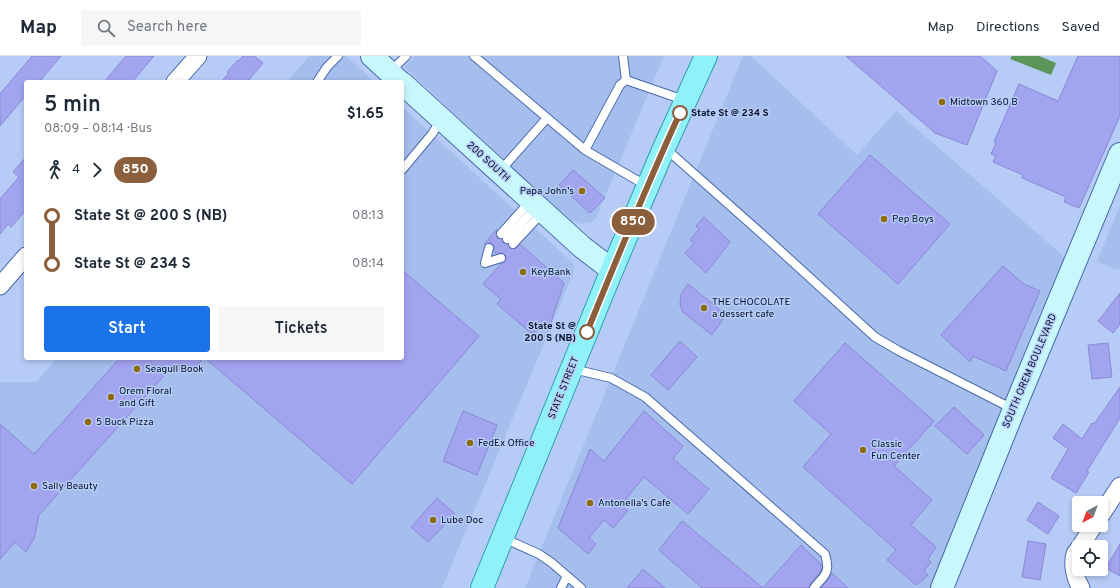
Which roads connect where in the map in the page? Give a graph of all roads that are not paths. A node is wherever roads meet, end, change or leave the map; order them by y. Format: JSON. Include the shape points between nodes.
{"nodes":[{"id":1,"x":198,"y":56,"type":"edge"},
{"id":2,"x":338,"y":56,"type":"edge"},
{"id":3,"x":372,"y":56,"type":"edge"},
{"id":4,"x":406,"y":56,"type":"edge"},
{"id":5,"x":474,"y":56,"type":"edge"},
{"id":6,"x":623,"y":56,"type":"edge"},
{"id":7,"x":706,"y":56,"type":"edge"},
{"id":8,"x":397,"y":79,"type":"edge"},
{"id":9,"x":177,"y":80,"type":"edge"},
{"id":10,"x":318,"y":80,"type":"edge"},
{"id":11,"x":626,"y":80,"type":"junction"},
{"id":12,"x":404,"y":85,"type":"edge"},
{"id":13,"x":686,"y":101,"type":"junction"},
{"id":14,"x":547,"y":118,"type":"junction"},
{"id":15,"x":442,"y":120,"type":"junction"},
{"id":16,"x":664,"y":148,"type":"junction"},
{"id":17,"x":585,"y":150,"type":"junction"},
{"id":18,"x":1120,"y":154,"type":"edge"},
{"id":19,"x":404,"y":168,"type":"edge"},
{"id":20,"x":500,"y":172,"type":"junction"},
{"id":21,"x":648,"y":186,"type":"junction"},
{"id":22,"x":537,"y":206,"type":"junction"},
{"id":23,"x":495,"y":253,"type":"joint"},
{"id":24,"x":24,"y":258,"type":"edge"},
{"id":25,"x":612,"y":270,"type":"junction"},
{"id":26,"x":0,"y":286,"type":"edge"},
{"id":27,"x":572,"y":369,"type":"junction"},
{"id":28,"x":1014,"y":409,"type":"junction"},
{"id":29,"x":1120,"y":486,"type":"edge"},
{"id":30,"x":1108,"y":504,"type":"edge"},
{"id":31,"x":502,"y":538,"type":"junction"},
{"id":32,"x":566,"y":576,"type":"junction"},
{"id":33,"x":1076,"y":576,"type":"edge"},
{"id":34,"x":482,"y":588,"type":"edge"},
{"id":35,"x":561,"y":588,"type":"edge"},
{"id":36,"x":581,"y":588,"type":"edge"},
{"id":37,"x":814,"y":588,"type":"edge"},
{"id":38,"x":942,"y":588,"type":"edge"},
{"id":39,"x":1081,"y":588,"type":"edge"}],
"edges":[{"from":1,"to":9,"type":"street"},
{"from":2,"to":10,"type":"lane"},
{"from":3,"to":8,"type":"street","name":"200 SOUTH"},
{"from":4,"to":8,"type":"lane"},
{"from":5,"to":14,"type":"lane"},
{"from":6,"to":11,"type":"lane"},
{"from":7,"to":13,"type":"main road","name":"STATE STREET"},
{"from":11,"to":13,"type":"lane"},
{"from":11,"to":17,"type":"lane","via":[[620,84]]},
{"from":12,"to":15,"type":"street","name":"200 SOUTH"},
{"from":13,"to":16,"type":"main road","name":"STATE STREET"},
{"from":14,"to":17,"type":"lane"},
{"from":14,"to":20,"type":"lane"},
{"from":15,"to":19,"type":"lane"},
{"from":15,"to":20,"type":"street","name":"200 SOUTH"},
{"from":16,"to":21,"type":"main road","name":"STATE STREET"},
{"from":16,"to":28,"type":"lane","via":[[875,337],[899,352]]},
{"from":17,"to":21,"type":"lane"},
{"from":18,"to":28,"type":"street","name":"SOUTH OREM BOULEVARD"},
{"from":20,"to":22,"type":"street","name":"200 SOUTH"},
{"from":21,"to":25,"type":"main road","name":"STATE STREET"},
{"from":22,"to":22,"type":"lane","via":[[507,239]]},
{"from":22,"to":25,"type":"street","name":"200 SOUTH"},
{"from":23,"to":23,"type":"lane","via":[[485,263]]},
{"from":24,"to":26,"type":"street"},
{"from":25,"to":27,"type":"main road","name":"STATE STREET"},
{"from":27,"to":31,"type":"main road","name":"STATE STREET"},
{"from":27,"to":37,"type":"lane","via":[[611,378],[644,397],[825,554],[828,569]]},
{"from":28,"to":38,"type":"street","name":"SOUTH OREM BOULEVARD"},
{"from":29,"to":30,"type":"street"},
{"from":31,"to":32,"type":"lane","via":[[539,554]]},
{"from":31,"to":34,"type":"main road","name":"STATE STREET"},
{"from":32,"to":35,"type":"lane"},
{"from":32,"to":36,"type":"lane"},
{"from":33,"to":39,"type":"street"}]}
